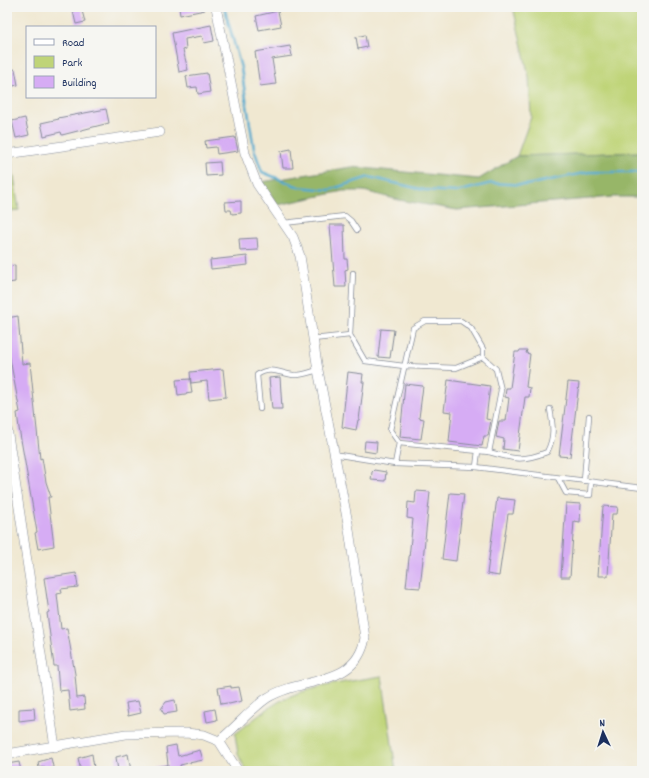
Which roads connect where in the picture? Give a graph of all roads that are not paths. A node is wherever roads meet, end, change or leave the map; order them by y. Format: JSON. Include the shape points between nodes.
{"nodes":[{"id":1,"x":216,"y":7,"type":"edge"},
{"id":2,"x":160,"y":132,"type":"dead end"},
{"id":3,"x":7,"y":154,"type":"edge"},
{"id":4,"x":284,"y":223,"type":"junction"},
{"id":5,"x":357,"y":230,"type":"dead end"},
{"id":6,"x":353,"y":273,"type":"dead end"},
{"id":7,"x":350,"y":336,"type":"junction"},
{"id":8,"x":313,"y":339,"type":"junction"},
{"id":9,"x":483,"y":357,"type":"junction"},
{"id":10,"x":404,"y":366,"type":"junction"},
{"id":11,"x":318,"y":370,"type":"junction"},
{"id":12,"x":260,"y":409,"type":"dead end"},
{"id":13,"x":550,"y":409,"type":"dead end"},
{"id":14,"x":589,"y":416,"type":"dead end"},
{"id":15,"x":7,"y":428,"type":"edge"},
{"id":16,"x":399,"y":443,"type":"junction"},
{"id":17,"x":478,"y":451,"type":"junction"},
{"id":18,"x":490,"y":452,"type":"junction"},
{"id":19,"x":333,"y":454,"type":"junction"},
{"id":20,"x":395,"y":464,"type":"junction"},
{"id":21,"x":476,"y":467,"type":"junction"},
{"id":22,"x":558,"y":478,"type":"junction"},
{"id":23,"x":584,"y":481,"type":"junction"},
{"id":24,"x":591,"y":482,"type":"junction"},
{"id":25,"x":642,"y":488,"type":"edge"},
{"id":26,"x":219,"y":741,"type":"junction"},
{"id":27,"x":55,"y":747,"type":"junction"},
{"id":28,"x":7,"y":754,"type":"edge"},
{"id":29,"x":238,"y":771,"type":"edge"}],
"edges":[{"from":1,"to":4,"type":"street","via":[[245,153],[257,184]]},
{"from":2,"to":3,"type":"street"},
{"from":4,"to":5,"type":"lane","via":[[345,216]]},
{"from":4,"to":8,"type":"street","via":[[300,256]]},
{"from":6,"to":7,"type":"lane"},
{"from":7,"to":8,"type":"lane"},
{"from":7,"to":10,"type":"lane","via":[[365,361]]},
{"from":8,"to":11,"type":"street"},
{"from":9,"to":10,"type":"lane","via":[[456,368]]},
{"from":9,"to":10,"type":"lane","via":[[483,349],[472,328],[461,321],[425,321],[413,328]]},
{"from":9,"to":18,"type":"lane","via":[[496,369],[501,390]]},
{"from":10,"to":16,"type":"lane","via":[[390,430]]},
{"from":11,"to":12,"type":"lane","via":[[294,375],[271,369],[257,375]]},
{"from":11,"to":19,"type":"street"},
{"from":13,"to":18,"type":"lane","via":[[554,429],[547,452],[530,459],[513,459]]},
{"from":14,"to":23,"type":"lane"},
{"from":15,"to":27,"type":"street"},
{"from":16,"to":17,"type":"lane"},
{"from":16,"to":20,"type":"lane"},
{"from":17,"to":18,"type":"lane"},
{"from":17,"to":21,"type":"lane"},
{"from":19,"to":20,"type":"lane"},
{"from":19,"to":26,"type":"street","via":[[348,523],[364,628],[365,638],[361,655],[347,670],[334,676],[295,686],[267,698]]},
{"from":20,"to":21,"type":"lane"},
{"from":21,"to":22,"type":"lane"},
{"from":22,"to":23,"type":"lane"},
{"from":22,"to":24,"type":"lane","via":[[566,493],[590,495]]},
{"from":23,"to":24,"type":"lane"},
{"from":24,"to":25,"type":"lane"},
{"from":26,"to":27,"type":"street","via":[[204,735],[126,734]]},
{"from":26,"to":29,"type":"street"},
{"from":27,"to":28,"type":"street"}]}
